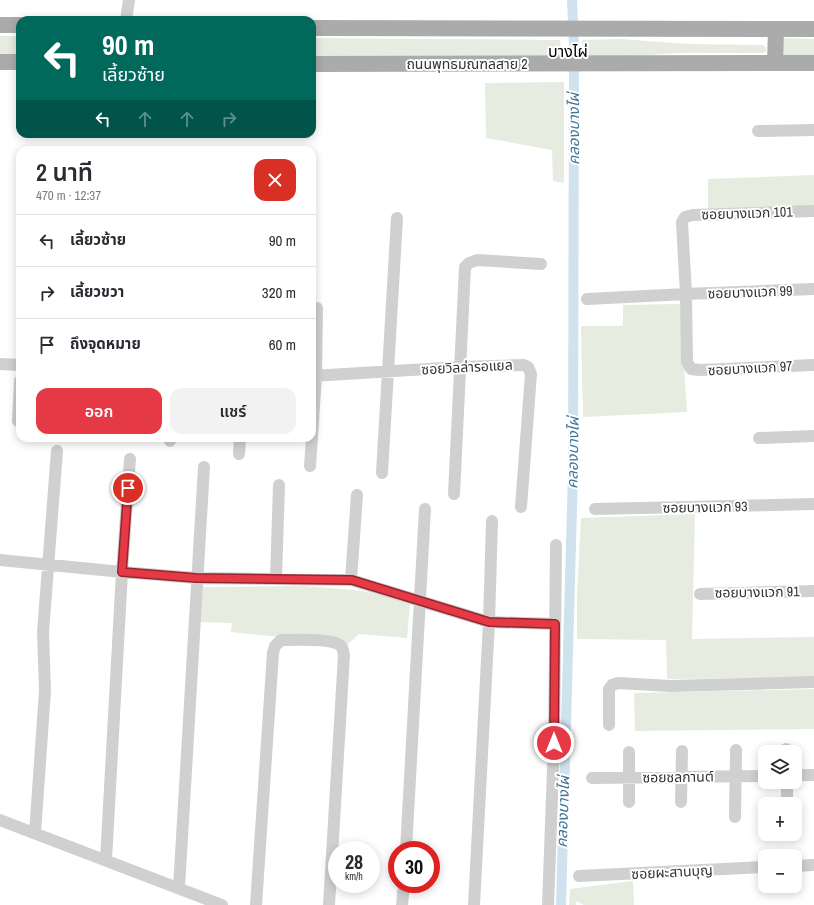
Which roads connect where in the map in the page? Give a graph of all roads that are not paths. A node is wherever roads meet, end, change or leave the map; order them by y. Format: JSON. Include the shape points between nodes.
{"nodes":[{"id":1,"x":128,"y":0,"type":"edge"},
{"id":2,"x":126,"y":16,"type":"edge"},
{"id":3,"x":0,"y":25,"type":"edge"},
{"id":4,"x":16,"y":25,"type":"edge"},
{"id":5,"x":316,"y":28,"type":"edge"},
{"id":6,"x":776,"y":29,"type":"junction"},
{"id":7,"x":814,"y":29,"type":"edge"},
{"id":8,"x":0,"y":62,"type":"edge"},
{"id":9,"x":16,"y":62,"type":"edge"},
{"id":10,"x":775,"y":63,"type":"junction"},
{"id":11,"x":814,"y":63,"type":"edge"},
{"id":12,"x":316,"y":64,"type":"edge"},
{"id":13,"x":814,"y":130,"type":"edge"},
{"id":14,"x":758,"y":131,"type":"dead end"},
{"id":15,"x":814,"y":211,"type":"edge"},
{"id":16,"x":397,"y":218,"type":"dead end"},
{"id":17,"x":541,"y":264,"type":"dead end"},
{"id":18,"x":814,"y":289,"type":"edge"},
{"id":19,"x":686,"y":294,"type":"junction"},
{"id":20,"x":587,"y":299,"type":"dead end"},
{"id":21,"x":317,"y":308,"type":"dead end"},
{"id":22,"x":316,"y":331,"type":"edge"},
{"id":23,"x":0,"y":364,"type":"edge"},
{"id":24,"x":16,"y":365,"type":"edge"},
{"id":25,"x":814,"y":365,"type":"edge"},
{"id":26,"x":460,"y":367,"type":"junction"},
{"id":27,"x":388,"y":372,"type":"junction"},
{"id":28,"x":316,"y":376,"type":"edge"},
{"id":29,"x":814,"y":436,"type":"edge"},
{"id":30,"x":759,"y":438,"type":"dead end"},
{"id":31,"x":240,"y":442,"type":"edge"},
{"id":32,"x":312,"y":442,"type":"edge"},
{"id":33,"x":57,"y":451,"type":"dead end"},
{"id":34,"x":239,"y":454,"type":"dead end"},
{"id":35,"x":130,"y":459,"type":"dead end"},
{"id":36,"x":310,"y":466,"type":"dead end"},
{"id":37,"x":204,"y":467,"type":"dead end"},
{"id":38,"x":382,"y":473,"type":"dead end"},
{"id":39,"x":279,"y":484,"type":"dead end"},
{"id":40,"x":454,"y":494,"type":"dead end"},
{"id":41,"x":357,"y":495,"type":"dead end"},
{"id":42,"x":814,"y":504,"type":"edge"},
{"id":43,"x":521,"y":507,"type":"dead end"},
{"id":44,"x":425,"y":509,"type":"dead end"},
{"id":45,"x":595,"y":509,"type":"dead end"},
{"id":46,"x":492,"y":521,"type":"dead end"},
{"id":47,"x":556,"y":544,"type":"dead end"},
{"id":48,"x":0,"y":560,"type":"edge"},
{"id":49,"x":49,"y":566,"type":"junction"},
{"id":50,"x":122,"y":572,"type":"junction"},
{"id":51,"x":196,"y":578,"type":"junction"},
{"id":52,"x":276,"y":579,"type":"junction"},
{"id":53,"x":352,"y":580,"type":"junction"},
{"id":54,"x":814,"y":591,"type":"edge"},
{"id":55,"x":700,"y":594,"type":"dead end"},
{"id":56,"x":420,"y":601,"type":"junction"},
{"id":57,"x":489,"y":622,"type":"junction"},
{"id":58,"x":555,"y":624,"type":"junction"},
{"id":59,"x":814,"y":682,"type":"edge"},
{"id":60,"x":609,"y":725,"type":"dead end"},
{"id":61,"x":736,"y":750,"type":"dead end"},
{"id":62,"x":682,"y":751,"type":"dead end"},
{"id":63,"x":629,"y":752,"type":"dead end"},
{"id":64,"x":814,"y":775,"type":"edge"},
{"id":65,"x":736,"y":776,"type":"junction"},
{"id":66,"x":758,"y":776,"type":"edge"},
{"id":67,"x":802,"y":776,"type":"edge"},
{"id":68,"x":681,"y":777,"type":"junction"},
{"id":69,"x":592,"y":778,"type":"dead end"},
{"id":70,"x":629,"y":778,"type":"junction"},
{"id":71,"x":628,"y":802,"type":"dead end"},
{"id":72,"x":681,"y":802,"type":"dead end"},
{"id":73,"x":735,"y":817,"type":"dead end"},
{"id":74,"x":0,"y":820,"type":"edge"},
{"id":75,"x":35,"y":833,"type":"junction"},
{"id":76,"x":407,"y":841,"type":"edge"},
{"id":77,"x":106,"y":860,"type":"junction"},
{"id":78,"x":802,"y":866,"type":"edge"},
{"id":79,"x":814,"y":866,"type":"edge"},
{"id":80,"x":758,"y":867,"type":"edge"},
{"id":81,"x":579,"y":876,"type":"dead end"},
{"id":82,"x":179,"y":888,"type":"junction"},
{"id":83,"x":403,"y":893,"type":"edge"},
{"id":84,"x":222,"y":905,"type":"edge"},
{"id":85,"x":256,"y":905,"type":"edge"},
{"id":86,"x":329,"y":905,"type":"edge"},
{"id":87,"x":402,"y":905,"type":"edge"},
{"id":88,"x":474,"y":905,"type":"edge"},
{"id":89,"x":548,"y":905,"type":"edge"}],
"edges":[{"from":1,"to":2,"type":"street"},
{"from":3,"to":4,"type":"main road"},
{"from":5,"to":6,"type":"main road"},
{"from":6,"to":7,"type":"main road"},
{"from":6,"to":10,"type":"main road"},
{"from":8,"to":9,"type":"main road"},
{"from":10,"to":11,"type":"main road","name":"ถนนพุทธมณฑลสาย 2"},
{"from":10,"to":12,"type":"main road","name":"ถนนพุทธมณฑลสาย 2"},
{"from":13,"to":14,"type":"street"},
{"from":15,"to":19,"type":"street","name":"ซอยบางแวก 101","via":[[685,217],[682,222]]},
{"from":16,"to":27,"type":"street"},
{"from":17,"to":26,"type":"street","via":[[477,260],[465,267]]},
{"from":18,"to":19,"type":"street","name":"ซอยบางแวก 99"},
{"from":19,"to":20,"type":"street","name":"ซอยบางแวก 99"},
{"from":19,"to":25,"type":"street","name":"ซอยบางแวก 97","via":[[687,362],[691,369]]},
{"from":21,"to":22,"type":"street"},
{"from":23,"to":24,"type":"street"},
{"from":26,"to":27,"type":"street","name":"ซอยวิลล่ารอแยล"},
{"from":26,"to":40,"type":"street"},
{"from":26,"to":43,"type":"street","name":"ซอยวิลล่ารอแยล","via":[[524,364],[528,367],[531,374]]},
{"from":27,"to":28,"type":"street","name":"ซอยวิลล่ารอแยล"},
{"from":27,"to":38,"type":"street"},
{"from":29,"to":30,"type":"street"},
{"from":31,"to":34,"type":"street"},
{"from":32,"to":36,"type":"street"},
{"from":33,"to":49,"type":"street"},
{"from":35,"to":50,"type":"street"},
{"from":37,"to":51,"type":"street"},
{"from":39,"to":52,"type":"street"},
{"from":41,"to":53,"type":"street"},
{"from":42,"to":45,"type":"street","name":"ซอยบางแวก 93"},
{"from":44,"to":56,"type":"street"},
{"from":46,"to":57,"type":"street"},
{"from":47,"to":58,"type":"street"},
{"from":48,"to":49,"type":"street"},
{"from":49,"to":50,"type":"street"},
{"from":49,"to":75,"type":"street","via":[[43,632],[45,691]]},
{"from":50,"to":51,"type":"street"},
{"from":50,"to":77,"type":"street"},
{"from":51,"to":52,"type":"street"},
{"from":51,"to":82,"type":"street"},
{"from":52,"to":53,"type":"street"},
{"from":53,"to":56,"type":"street"},
{"from":54,"to":55,"type":"street","name":"ซอยบางแวก 91"},
{"from":56,"to":57,"type":"street"},
{"from":56,"to":76,"type":"street"},
{"from":57,"to":58,"type":"street"},
{"from":57,"to":88,"type":"street"},
{"from":58,"to":89,"type":"street"},
{"from":59,"to":60,"type":"street","via":[[670,686],[618,683],[609,689]]},
{"from":61,"to":65,"type":"street"},
{"from":62,"to":68,"type":"street"},
{"from":63,"to":70,"type":"street"},
{"from":64,"to":67,"type":"street"},
{"from":65,"to":66,"type":"street","name":"ซอยชลกานต์"},
{"from":65,"to":68,"type":"street","name":"ซอยชลกานต์"},
{"from":65,"to":73,"type":"street"},
{"from":68,"to":70,"type":"street","name":"ซอยชลกานต์"},
{"from":68,"to":72,"type":"street"},
{"from":69,"to":70,"type":"street","name":"ซอยชลกานต์"},
{"from":70,"to":71,"type":"street"},
{"from":74,"to":75,"type":"street"},
{"from":75,"to":77,"type":"street"},
{"from":77,"to":82,"type":"street"},
{"from":78,"to":79,"type":"street"},
{"from":80,"to":81,"type":"street","name":"ซอยผะสานบุญ"},
{"from":82,"to":84,"type":"street"},
{"from":83,"to":87,"type":"street"},
{"from":85,"to":86,"type":"street","via":[[273,653],[281,640],[331,642],[340,645],[344,655]]}]}
